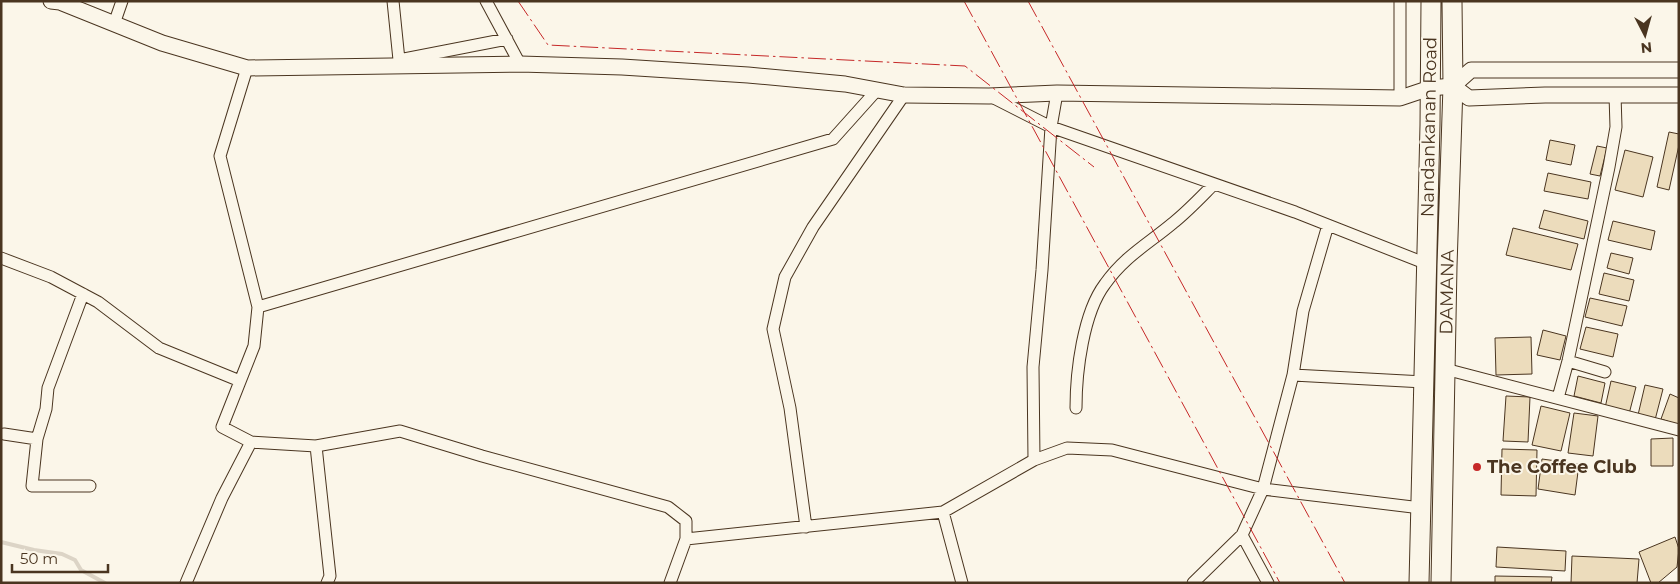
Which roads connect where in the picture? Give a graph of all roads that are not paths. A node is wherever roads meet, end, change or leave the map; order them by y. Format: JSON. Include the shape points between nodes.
{"nodes":[{"id":1,"x":52,"y":1,"type":"edge"},
{"id":2,"x":122,"y":1,"type":"edge"},
{"id":3,"x":394,"y":1,"type":"edge"},
{"id":4,"x":486,"y":1,"type":"edge"},
{"id":5,"x":1400,"y":1,"type":"edge"},
{"id":6,"x":1431,"y":1,"type":"edge"},
{"id":7,"x":1452,"y":1,"type":"edge"},
{"id":8,"x":114,"y":24,"type":"junction"},
{"id":9,"x":507,"y":39,"type":"junction"},
{"id":10,"x":520,"y":64,"type":"junction"},
{"id":11,"x":247,"y":68,"type":"junction"},
{"id":12,"x":1679,"y":70,"type":"edge"},
{"id":13,"x":1453,"y":86,"type":"junction"},
{"id":14,"x":1430,"y":88,"type":"junction"},
{"id":15,"x":877,"y":90,"type":"junction"},
{"id":16,"x":1057,"y":93,"type":"junction"},
{"id":17,"x":904,"y":95,"type":"junction"},
{"id":18,"x":1615,"y":95,"type":"junction"},
{"id":19,"x":1679,"y":95,"type":"edge"},
{"id":20,"x":988,"y":96,"type":"junction"},
{"id":21,"x":1400,"y":98,"type":"junction"},
{"id":22,"x":1051,"y":127,"type":"junction"},
{"id":23,"x":1214,"y":184,"type":"junction"},
{"id":24,"x":1328,"y":225,"type":"junction"},
{"id":25,"x":1,"y":258,"type":"edge"},
{"id":26,"x":1427,"y":264,"type":"junction"},
{"id":27,"x":83,"y":294,"type":"junction"},
{"id":28,"x":258,"y":307,"type":"junction"},
{"id":29,"x":1568,"y":361,"type":"junction"},
{"id":30,"x":1445,"y":369,"type":"junction"},
{"id":31,"x":1605,"y":372,"type":"dead end"},
{"id":32,"x":1293,"y":376,"type":"junction"},
{"id":33,"x":240,"y":381,"type":"junction"},
{"id":34,"x":1424,"y":382,"type":"junction"},
{"id":35,"x":1558,"y":398,"type":"junction"},
{"id":36,"x":1076,"y":408,"type":"dead end"},
{"id":37,"x":1679,"y":430,"type":"edge"},
{"id":38,"x":4,"y":434,"type":"dead end"},
{"id":39,"x":37,"y":439,"type":"junction"},
{"id":40,"x":251,"y":442,"type":"junction"},
{"id":41,"x":316,"y":446,"type":"junction"},
{"id":42,"x":1034,"y":460,"type":"junction"},
{"id":43,"x":90,"y":486,"type":"dead end"},
{"id":44,"x":1263,"y":489,"type":"junction"},
{"id":45,"x":1421,"y":508,"type":"junction"},
{"id":46,"x":943,"y":512,"type":"junction"},
{"id":47,"x":806,"y":527,"type":"junction"},
{"id":48,"x":1242,"y":535,"type":"junction"},
{"id":49,"x":686,"y":539,"type":"junction"},
{"id":50,"x":186,"y":583,"type":"edge"},
{"id":51,"x":327,"y":583,"type":"edge"},
{"id":52,"x":670,"y":583,"type":"edge"},
{"id":53,"x":962,"y":583,"type":"edge"},
{"id":54,"x":1193,"y":583,"type":"edge"},
{"id":55,"x":1268,"y":583,"type":"edge"},
{"id":56,"x":1419,"y":583,"type":"edge"},
{"id":57,"x":1441,"y":583,"type":"edge"}],
"edges":[{"from":1,"to":8,"type":"street"},
{"from":2,"to":8,"type":"street"},
{"from":3,"to":9,"type":"street","via":[[399,60]]},
{"from":4,"to":9,"type":"street"},
{"from":5,"to":21,"type":"street"},
{"from":6,"to":14,"type":"main road","name":"Nandankanan Road"},
{"from":7,"to":13,"type":"main road","name":"DAMANA"},
{"from":8,"to":11,"type":"street","via":[[162,43]]},
{"from":9,"to":10,"type":"street"},
{"from":10,"to":11,"type":"street"},
{"from":10,"to":15,"type":"street","via":[[748,75]]},
{"from":11,"to":28,"type":"street","via":[[220,156]]},
{"from":12,"to":13,"type":"street","via":[[1471,70]]},
{"from":13,"to":14,"type":"street"},
{"from":13,"to":18,"type":"street","via":[[1469,98]]},
{"from":13,"to":30,"type":"main road","name":"DAMANA"},
{"from":14,"to":21,"type":"street"},
{"from":14,"to":26,"type":"main road","name":"Nandankanan Road"},
{"from":15,"to":17,"type":"street"},
{"from":15,"to":28,"type":"street","via":[[833,139]]},
{"from":16,"to":20,"type":"street"},
{"from":16,"to":21,"type":"street"},
{"from":16,"to":22,"type":"street"},
{"from":17,"to":20,"type":"street"},
{"from":17,"to":47,"type":"street","via":[[813,227],[785,277],[773,329],[790,408]]},
{"from":18,"to":19,"type":"street"},
{"from":18,"to":29,"type":"street","via":[[1616,127],[1609,167]]},
{"from":20,"to":22,"type":"street"},
{"from":22,"to":23,"type":"street"},
{"from":22,"to":42,"type":"street","via":[[1033,367]]},
{"from":23,"to":24,"type":"street"},
{"from":23,"to":36,"type":"street","via":[[1174,223],[1126,258],[1104,285],[1084,336]]},
{"from":24,"to":26,"type":"street"},
{"from":24,"to":32,"type":"street","via":[[1303,311]]},
{"from":25,"to":27,"type":"street","via":[[51,277]]},
{"from":26,"to":34,"type":"main road","name":"Nandankanan Road"},
{"from":27,"to":33,"type":"street","via":[[106,307],[159,348]]},
{"from":27,"to":39,"type":"street","via":[[48,388]]},
{"from":28,"to":33,"type":"street","via":[[254,346]]},
{"from":29,"to":31,"type":"street"},
{"from":29,"to":35,"type":"street"},
{"from":30,"to":35,"type":"street"},
{"from":30,"to":57,"type":"main road","name":"DAMANA"},
{"from":32,"to":34,"type":"street"},
{"from":32,"to":44,"type":"street"},
{"from":33,"to":40,"type":"street","via":[[222,427]]},
{"from":34,"to":45,"type":"main road","name":"Nandankanan Road"},
{"from":35,"to":37,"type":"street"},
{"from":38,"to":39,"type":"street"},
{"from":39,"to":43,"type":"street","via":[[32,486]]},
{"from":40,"to":41,"type":"street"},
{"from":40,"to":50,"type":"street","via":[[222,498]]},
{"from":41,"to":49,"type":"street","via":[[400,431],[668,507],[686,521]]},
{"from":41,"to":51,"type":"street","via":[[330,576]]},
{"from":42,"to":44,"type":"street","via":[[1067,448],[1112,450]]},
{"from":42,"to":46,"type":"street"},
{"from":44,"to":45,"type":"street"},
{"from":44,"to":48,"type":"street"},
{"from":45,"to":56,"type":"main road","name":"Nandankanan Road"},
{"from":46,"to":47,"type":"street"},
{"from":46,"to":53,"type":"street"},
{"from":47,"to":49,"type":"street"},
{"from":48,"to":54,"type":"street"},
{"from":48,"to":55,"type":"street"},
{"from":49,"to":52,"type":"street"}]}
